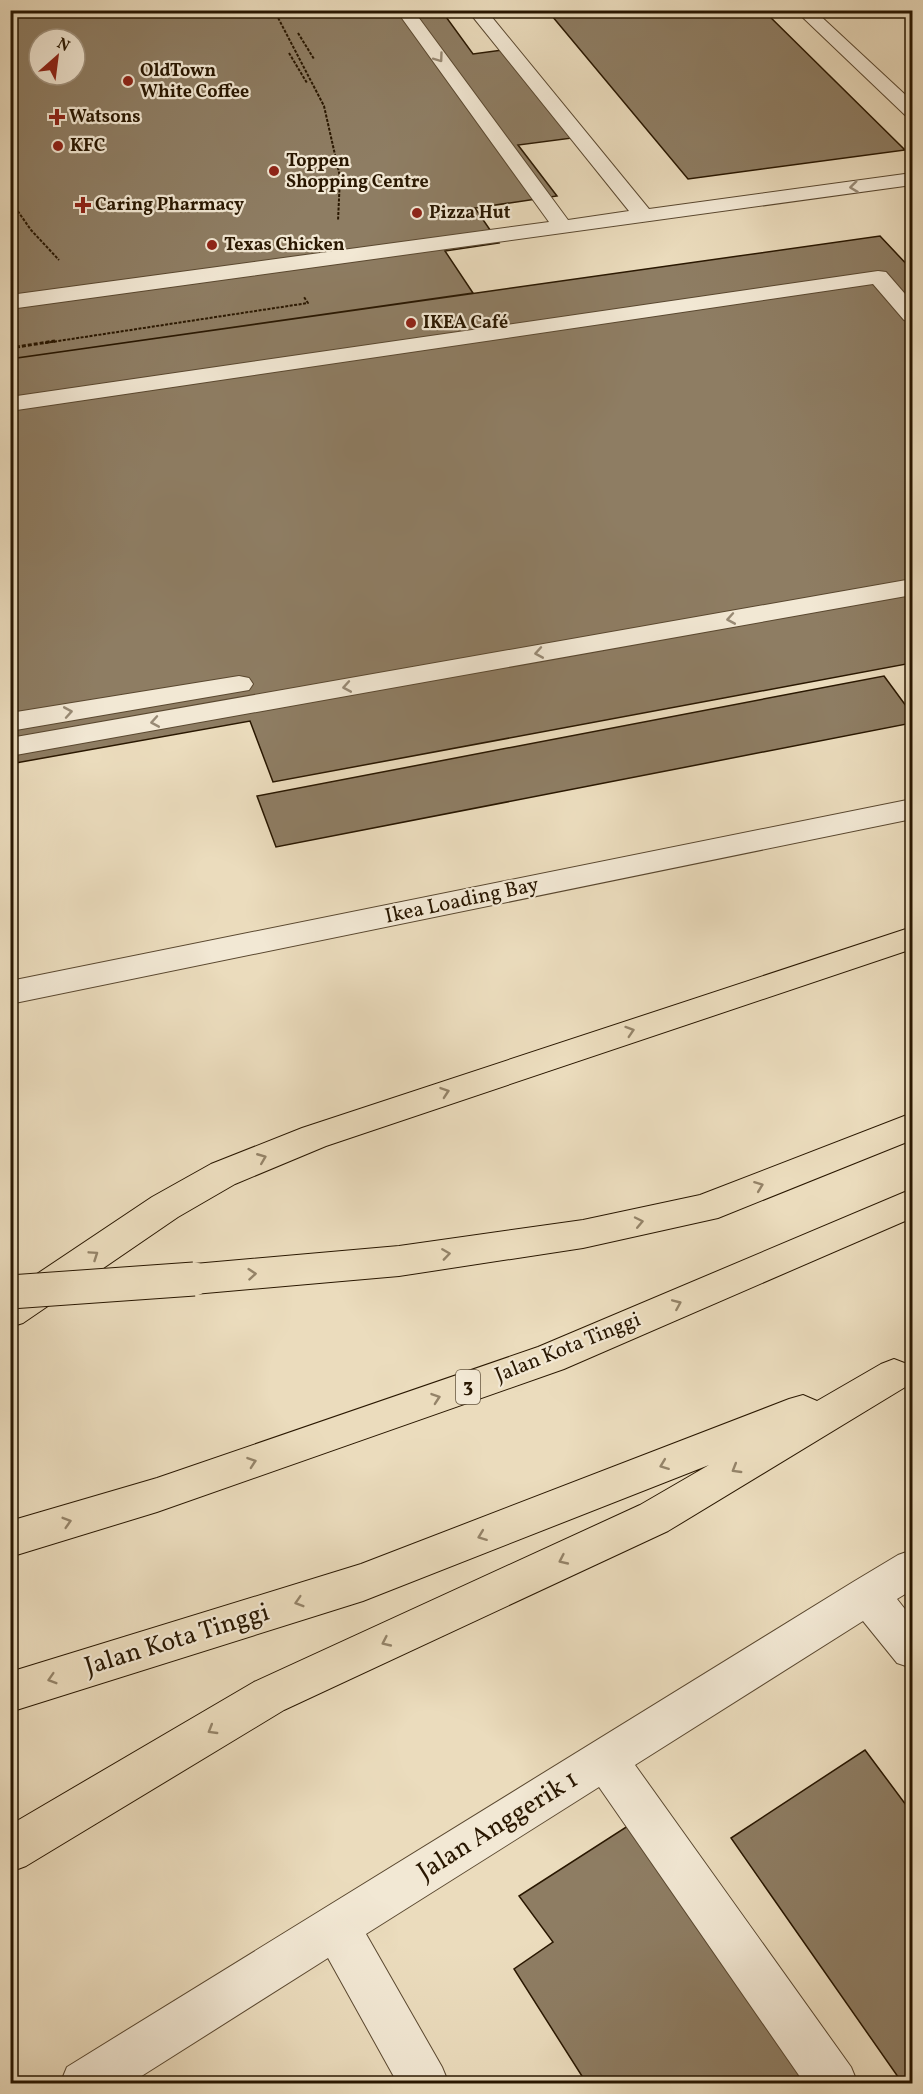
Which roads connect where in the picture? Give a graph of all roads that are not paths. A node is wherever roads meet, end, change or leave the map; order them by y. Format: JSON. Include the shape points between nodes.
{"nodes":[{"id":1,"x":404,"y":10,"type":"edge"},
{"id":2,"x":501,"y":10,"type":"edge"},
{"id":3,"x":803,"y":10,"type":"edge"},
{"id":4,"x":912,"y":111,"type":"edge"},
{"id":5,"x":912,"y":179,"type":"edge"},
{"id":6,"x":643,"y":215,"type":"junction"},
{"id":7,"x":562,"y":226,"type":"junction"},
{"id":8,"x":10,"y":302,"type":"edge"},
{"id":9,"x":912,"y":315,"type":"edge"},
{"id":10,"x":10,"y":404,"type":"edge"},
{"id":11,"x":912,"y":570,"type":"edge"},
{"id":12,"x":912,"y":587,"type":"edge"},
{"id":13,"x":10,"y":722,"type":"edge"},
{"id":14,"x":10,"y":747,"type":"edge"},
{"id":15,"x":912,"y":808,"type":"edge"},
{"id":16,"x":912,"y":938,"type":"edge"},
{"id":17,"x":10,"y":993,"type":"edge"},
{"id":18,"x":912,"y":1126,"type":"edge"},
{"id":19,"x":912,"y":1203,"type":"edge"},
{"id":20,"x":10,"y":1292,"type":"edge"},
{"id":21,"x":10,"y":1312,"type":"edge"},
{"id":22,"x":903,"y":1370,"type":"edge"},
{"id":23,"x":10,"y":1539,"type":"edge"},
{"id":24,"x":912,"y":1568,"type":"edge"},
{"id":25,"x":868,"y":1595,"type":"junction"},
{"id":26,"x":912,"y":1648,"type":"edge"},
{"id":27,"x":10,"y":1692,"type":"edge"},
{"id":28,"x":605,"y":1759,"type":"junction"},
{"id":29,"x":10,"y":1850,"type":"edge"},
{"id":30,"x":336,"y":1927,"type":"junction"},
{"id":31,"x":84,"y":2084,"type":"edge"},
{"id":32,"x":425,"y":2084,"type":"edge"},
{"id":33,"x":834,"y":2084,"type":"edge"}],
"edges":[{"from":1,"to":7,"type":"street","one_way":true},
{"from":2,"to":6,"type":"street","via":[[479,13]]},
{"from":3,"to":4,"type":"street"},
{"from":5,"to":6,"type":"street","one_way":true},
{"from":6,"to":7,"type":"street"},
{"from":7,"to":8,"type":"street"},
{"from":9,"to":10,"type":"street","via":[[878,277]]},
{"from":13,"to":11,"type":"street","one_way":true},
{"from":12,"to":14,"type":"street","one_way":true},
{"from":15,"to":17,"type":"street","name":"Ikea Loading Bay"},
{"from":21,"to":16,"type":"highway","one_way":true,"via":[[165,1207],[223,1173],[325,1133]]},
{"from":20,"to":18,"type":"highway","one_way":true,"bridge":true,"via":[[399,1261],[583,1234],[705,1208]]},
{"from":23,"to":19,"type":"highway","name":"Jalan Kota Tinggi","number":"3","one_way":true,"via":[[157,1495],[550,1358]]},
{"from":22,"to":27,"type":"highway","name":"Jalan Kota Tinggi","one_way":true,"via":[[363,1582]]},
{"from":22,"to":29,"type":"highway","one_way":true,"via":[[654,1518],[269,1696]]},
{"from":24,"to":25,"type":"street","name":"Jalan Anggerik 1"},
{"from":25,"to":26,"type":"street"},
{"from":25,"to":28,"type":"street","name":"Jalan Anggerik 1"},
{"from":28,"to":30,"type":"street","name":"Jalan Anggerik 1"},
{"from":28,"to":33,"type":"street"},
{"from":30,"to":31,"type":"street","name":"Jalan Anggerik 1"},
{"from":30,"to":32,"type":"street"}]}
